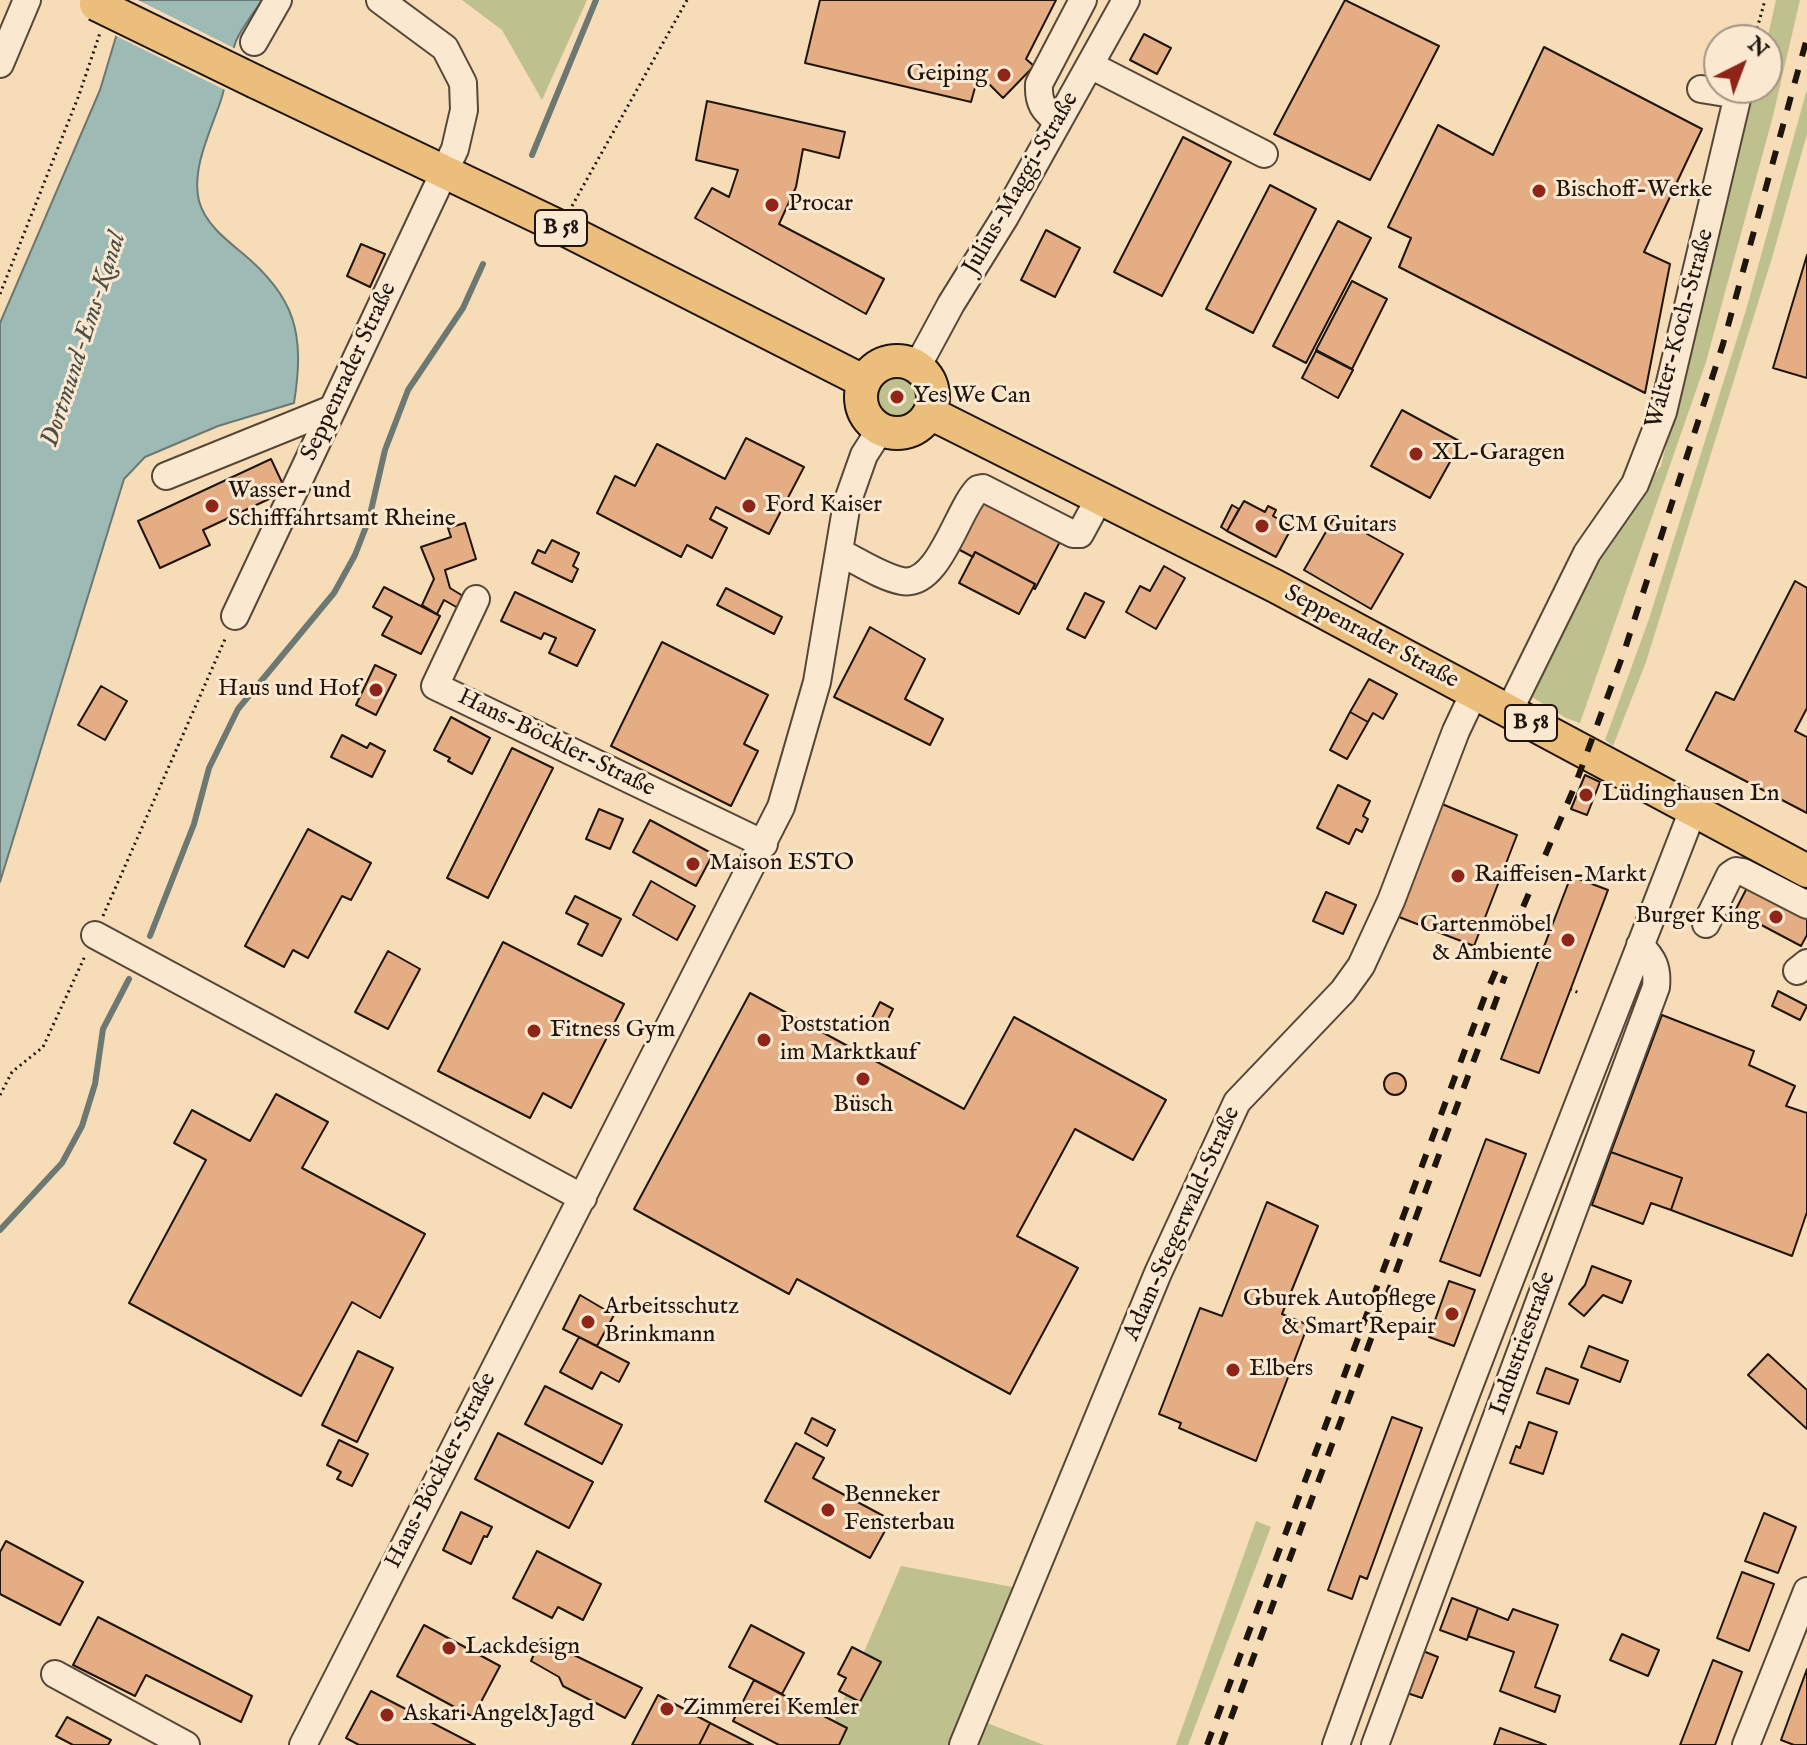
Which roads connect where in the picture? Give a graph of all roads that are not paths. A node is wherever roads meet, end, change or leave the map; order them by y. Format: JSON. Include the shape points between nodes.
{"nodes":[{"id":1,"x":27,"y":0,"type":"edge"},
{"id":2,"x":278,"y":0,"type":"edge"},
{"id":3,"x":380,"y":0,"type":"edge"},
{"id":4,"x":1083,"y":0,"type":"edge"},
{"id":5,"x":1126,"y":0,"type":"edge"},
{"id":6,"x":96,"y":10,"type":"edge"},
{"id":7,"x":254,"y":42,"type":"dead end"},
{"id":8,"x":0,"y":64,"type":"edge"},
{"id":9,"x":1090,"y":65,"type":"junction"},
{"id":10,"x":1701,"y":89,"type":"dead end"},
{"id":11,"x":1058,"y":122,"type":"junction"},
{"id":12,"x":1264,"y":154,"type":"dead end"},
{"id":13,"x":445,"y":173,"type":"junction"},
{"id":14,"x":917,"y":367,"type":"junction"},
{"id":15,"x":863,"y":381,"type":"junction"},
{"id":16,"x":332,"y":409,"type":"junction"},
{"id":17,"x":930,"y":413,"type":"junction"},
{"id":18,"x":880,"y":430,"type":"junction"},
{"id":19,"x":166,"y":476,"type":"dead end"},
{"id":20,"x":1100,"y":497,"type":"junction"},
{"id":21,"x":839,"y":552,"type":"junction"},
{"id":22,"x":476,"y":599,"type":"dead end"},
{"id":23,"x":235,"y":616,"type":"road end"},
{"id":24,"x":1474,"y":693,"type":"junction"},
{"id":25,"x":1509,"y":711,"type":"junction"},
{"id":26,"x":1693,"y":810,"type":"junction"},
{"id":27,"x":764,"y":844,"type":"junction"},
{"id":28,"x":1807,"y":871,"type":"edge"},
{"id":29,"x":1807,"y":905,"type":"edge"},
{"id":30,"x":1706,"y":924,"type":"dead end"},
{"id":31,"x":95,"y":935,"type":"road end"},
{"id":32,"x":1640,"y":945,"type":"junction"},
{"id":33,"x":583,"y":1198,"type":"junction"},
{"id":34,"x":1807,"y":1591,"type":"edge"},
{"id":35,"x":55,"y":1674,"type":"dead end"},
{"id":36,"x":186,"y":1745,"type":"edge"},
{"id":37,"x":303,"y":1745,"type":"edge"},
{"id":38,"x":963,"y":1745,"type":"edge"},
{"id":39,"x":1336,"y":1745,"type":"edge"},
{"id":40,"x":1375,"y":1745,"type":"edge"},
{"id":41,"x":1746,"y":1745,"type":"edge"}],
"edges":[{"from":1,"to":8,"type":"street"},
{"from":2,"to":7,"type":"street"},
{"from":3,"to":13,"type":"street","name":"Seppenrader Straße","via":[[445,48],[463,83],[464,110]]},
{"from":4,"to":11,"type":"street","via":[[1039,84],[1042,108]]},
{"from":5,"to":9,"type":"street","name":"Julius-Maggi-Straße"},
{"from":6,"to":13,"type":"main road","number":"B 58","bridge":true},
{"from":9,"to":11,"type":"street","name":"Julius-Maggi-Straße"},
{"from":9,"to":12,"type":"street"},
{"from":10,"to":25,"type":"street","name":"Walter-Koch-Straße","via":[[1738,95],[1663,412],[1635,484],[1587,553]]},
{"from":11,"to":14,"type":"street","name":"Julius-Maggi-Straße"},
{"from":13,"to":15,"type":"main road","number":"B 58"},
{"from":13,"to":16,"type":"street","name":"Seppenrader Straße"},
{"from":14,"to":15,"type":"main road","via":[[888,362]]},
{"from":14,"to":17,"type":"main road","via":[[932,387]]},
{"from":15,"to":18,"type":"main road","via":[[862,408]]},
{"from":16,"to":19,"type":"street"},
{"from":16,"to":23,"type":"street","name":"Seppenrader Straße"},
{"from":17,"to":18,"type":"main road","via":[[909,432]]},
{"from":17,"to":20,"type":"main road","name":"Seppenrader Straße","number":"B 58"},
{"from":18,"to":21,"type":"street","name":"Hans-Böckler-Straße","via":[[854,477]]},
{"from":20,"to":21,"type":"street","via":[[1080,534],[1073,534],[978,489],[933,566],[910,582]]},
{"from":20,"to":24,"type":"main road","name":"Seppenrader Straße","number":"B 58"},
{"from":21,"to":27,"type":"street","name":"Hans-Böckler-Straße","via":[[817,682],[781,807]]},
{"from":22,"to":27,"type":"street","name":"Hans-Böckler-Straße","via":[[435,686]]},
{"from":24,"to":25,"type":"main road","name":"Seppenrader Straße","number":"B 58"},
{"from":24,"to":38,"type":"street","name":"Adam-Stegerwald-Straße","via":[[1361,966],[1237,1102],[1158,1273]]},
{"from":25,"to":26,"type":"main road","name":"Seppenrader Straße","number":"B 58"},
{"from":26,"to":28,"type":"main road","name":"Seppenrader Straße","number":"B 58"},
{"from":26,"to":32,"type":"street","name":"Industriestraße"},
{"from":27,"to":33,"type":"street","name":"Hans-Böckler-Straße"},
{"from":29,"to":30,"type":"street","via":[[1736,871]]},
{"from":31,"to":33,"type":"street"},
{"from":32,"to":39,"type":"street","name":"Industriestraße","via":[[1398,1569]]},
{"from":32,"to":40,"type":"street","name":"Industriestraße","via":[[1658,973],[1656,987]]},
{"from":33,"to":37,"type":"street","name":"Hans-Böckler-Straße"},
{"from":34,"to":41,"type":"street"},
{"from":35,"to":36,"type":"street"}]}
